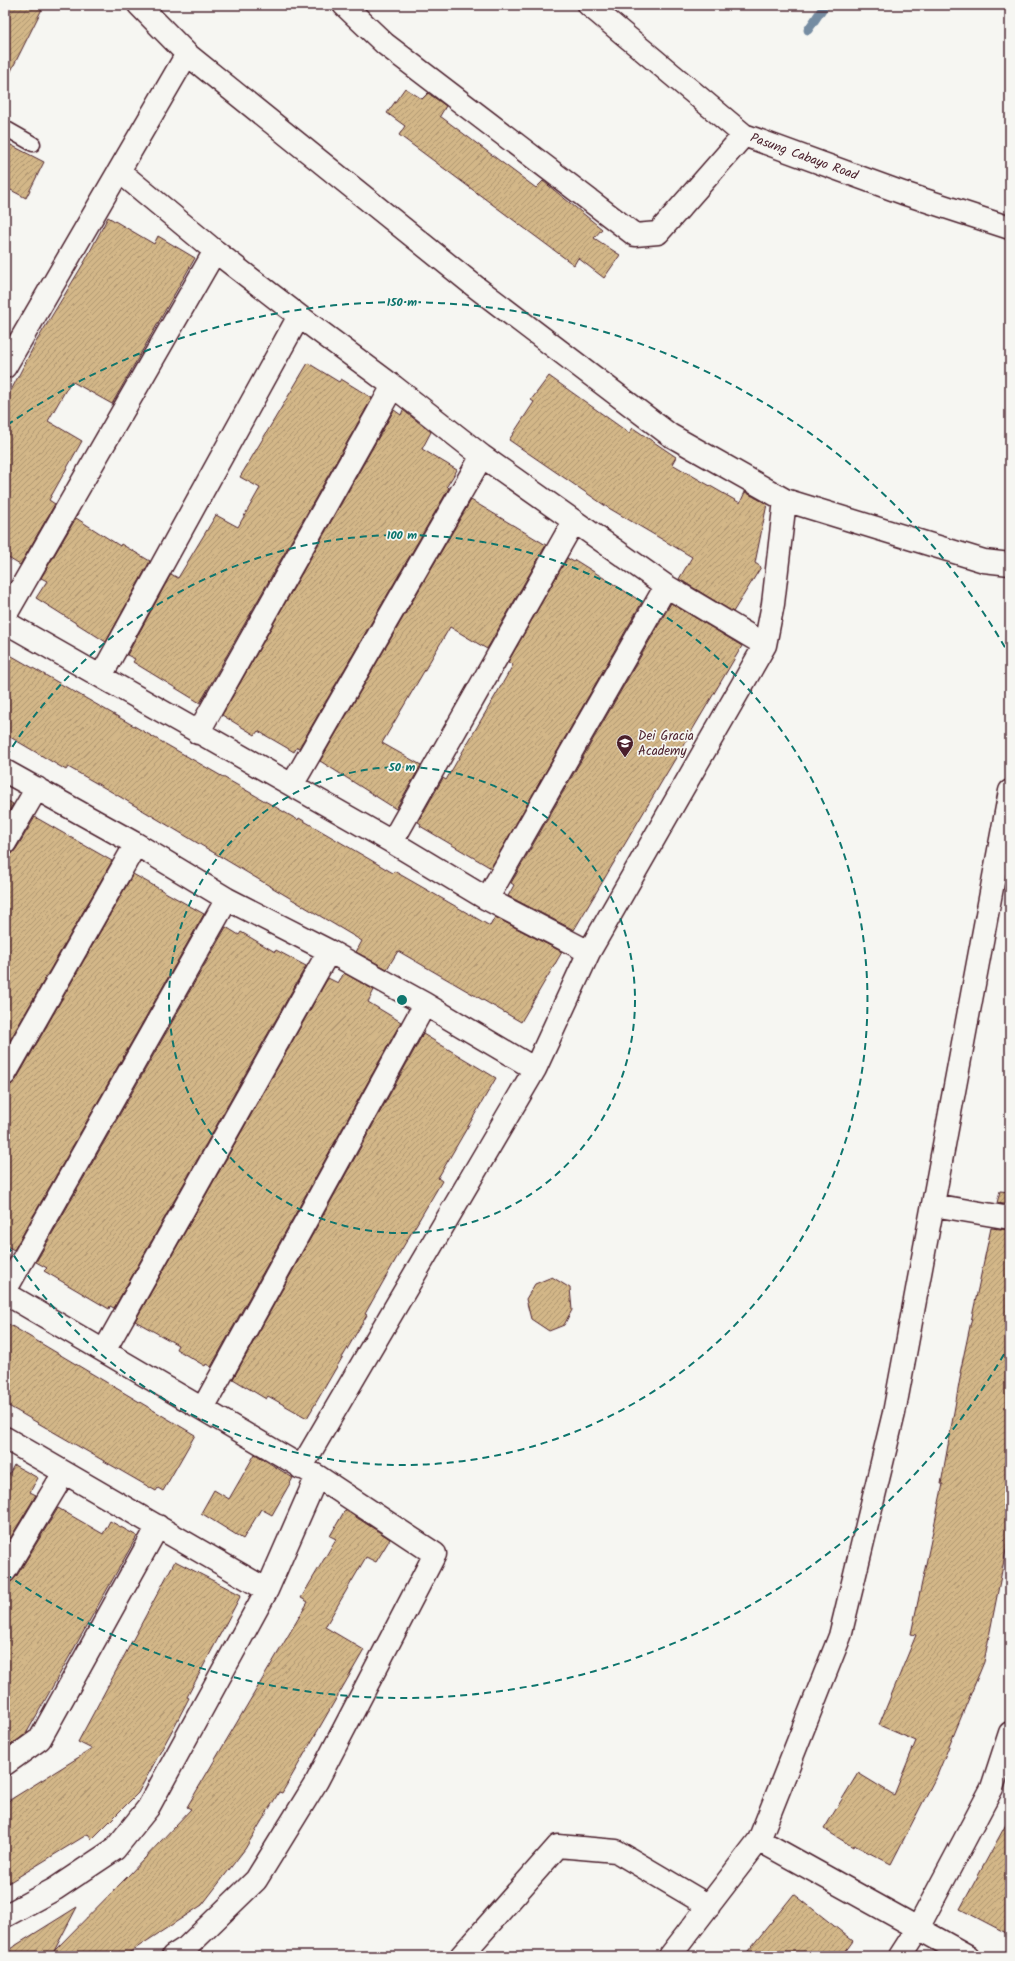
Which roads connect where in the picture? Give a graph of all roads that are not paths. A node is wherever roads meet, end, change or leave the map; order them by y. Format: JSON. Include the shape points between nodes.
{"nodes":[{"id":1,"x":139,"y":5,"type":"edge"},
{"id":2,"x":344,"y":5,"type":"edge"},
{"id":3,"x":589,"y":5,"type":"edge"},
{"id":4,"x":186,"y":54,"type":"junction"},
{"id":5,"x":5,"y":128,"type":"edge"},
{"id":6,"x":744,"y":135,"type":"junction"},
{"id":7,"x":33,"y":144,"type":"dead end"},
{"id":8,"x":119,"y":171,"type":"junction"},
{"id":9,"x":1010,"y":228,"type":"edge"},
{"id":10,"x":215,"y":251,"type":"junction"},
{"id":11,"x":299,"y":316,"type":"junction"},
{"id":12,"x":5,"y":367,"type":"edge"},
{"id":13,"x":393,"y":386,"type":"junction"},
{"id":14,"x":482,"y":456,"type":"junction"},
{"id":15,"x":785,"y":500,"type":"junction"},
{"id":16,"x":574,"y":521,"type":"junction"},
{"id":17,"x":1010,"y":564,"type":"edge"},
{"id":18,"x":666,"y":586,"type":"junction"},
{"id":19,"x":5,"y":616,"type":"edge"},
{"id":20,"x":5,"y":622,"type":"edge"},
{"id":21,"x":765,"y":645,"type":"junction"},
{"id":22,"x":102,"y":676,"type":"junction"},
{"id":23,"x":198,"y":733,"type":"junction"},
{"id":24,"x":5,"y":771,"type":"edge"},
{"id":25,"x":292,"y":785,"type":"junction"},
{"id":26,"x":37,"y":788,"type":"junction"},
{"id":27,"x":1010,"y":790,"type":"edge"},
{"id":28,"x":392,"y":842,"type":"junction"},
{"id":29,"x":5,"y":843,"type":"edge"},
{"id":30,"x":136,"y":844,"type":"junction"},
{"id":31,"x":227,"y":899,"type":"junction"},
{"id":32,"x":487,"y":899,"type":"junction"},
{"id":33,"x":330,"y":951,"type":"junction"},
{"id":34,"x":589,"y":952,"type":"junction"},
{"id":35,"x":425,"y":1004,"type":"junction"},
{"id":36,"x":535,"y":1068,"type":"junction"},
{"id":37,"x":5,"y":1074,"type":"edge"},
{"id":38,"x":933,"y":1205,"type":"junction"},
{"id":39,"x":1010,"y":1218,"type":"edge"},
{"id":40,"x":5,"y":1292,"type":"edge"},
{"id":41,"x":104,"y":1351,"type":"junction"},
{"id":42,"x":203,"y":1408,"type":"junction"},
{"id":43,"x":5,"y":1438,"type":"edge"},
{"id":44,"x":309,"y":1472,"type":"junction"},
{"id":45,"x":64,"y":1473,"type":"junction"},
{"id":46,"x":158,"y":1526,"type":"junction"},
{"id":47,"x":5,"y":1571,"type":"edge"},
{"id":48,"x":267,"y":1590,"type":"junction"},
{"id":49,"x":1010,"y":1733,"type":"edge"},
{"id":50,"x":5,"y":1764,"type":"edge"},
{"id":51,"x":759,"y":1840,"type":"junction"},
{"id":52,"x":709,"y":1906,"type":"junction"},
{"id":53,"x":5,"y":1916,"type":"edge"},
{"id":54,"x":918,"y":1928,"type":"junction"},
{"id":55,"x":173,"y":1956,"type":"edge"},
{"id":56,"x":461,"y":1956,"type":"edge"},
{"id":57,"x":670,"y":1956,"type":"edge"},
{"id":58,"x":900,"y":1956,"type":"edge"},
{"id":59,"x":968,"y":1956,"type":"edge"}],
"edges":[{"from":1,"to":4,"type":"street"},
{"from":2,"to":6,"type":"street","via":[[385,44],[635,235],[658,233]]},
{"from":3,"to":6,"type":"street","name":"Pasung Cabayo Road"},
{"from":4,"to":8,"type":"street"},
{"from":4,"to":15,"type":"street","via":[[477,288],[670,435]]},
{"from":5,"to":7,"type":"lane"},
{"from":6,"to":9,"type":"street","name":"Pasung Cabayo Road","via":[[903,194]]},
{"from":8,"to":10,"type":"street"},
{"from":8,"to":12,"type":"street"},
{"from":10,"to":11,"type":"street"},
{"from":10,"to":19,"type":"street"},
{"from":11,"to":13,"type":"street"},
{"from":11,"to":22,"type":"street"},
{"from":13,"to":14,"type":"street"},
{"from":13,"to":23,"type":"street"},
{"from":14,"to":16,"type":"street"},
{"from":14,"to":25,"type":"street"},
{"from":15,"to":17,"type":"street","via":[[984,561]]},
{"from":15,"to":21,"type":"street","via":[[773,604]]},
{"from":16,"to":18,"type":"street"},
{"from":16,"to":28,"type":"street"},
{"from":18,"to":21,"type":"street"},
{"from":18,"to":32,"type":"street"},
{"from":20,"to":22,"type":"street"},
{"from":21,"to":34,"type":"street"},
{"from":22,"to":23,"type":"street"},
{"from":23,"to":25,"type":"street"},
{"from":24,"to":26,"type":"street"},
{"from":25,"to":28,"type":"street"},
{"from":26,"to":29,"type":"street"},
{"from":26,"to":30,"type":"street"},
{"from":27,"to":38,"type":"street"},
{"from":28,"to":32,"type":"street"},
{"from":30,"to":31,"type":"street"},
{"from":30,"to":37,"type":"street"},
{"from":31,"to":33,"type":"street"},
{"from":31,"to":40,"type":"street"},
{"from":32,"to":34,"type":"street"},
{"from":33,"to":35,"type":"street"},
{"from":33,"to":41,"type":"street"},
{"from":34,"to":36,"type":"street"},
{"from":35,"to":36,"type":"street"},
{"from":35,"to":42,"type":"street"},
{"from":36,"to":44,"type":"street"},
{"from":38,"to":39,"type":"street"},
{"from":38,"to":51,"type":"street","via":[[894,1413],[840,1636]]},
{"from":40,"to":41,"type":"street"},
{"from":41,"to":42,"type":"street"},
{"from":42,"to":44,"type":"street"},
{"from":43,"to":45,"type":"street"},
{"from":44,"to":48,"type":"street"},
{"from":44,"to":55,"type":"street","via":[[435,1554],[317,1781],[256,1880],[187,1947]]},
{"from":45,"to":46,"type":"street"},
{"from":45,"to":47,"type":"street"},
{"from":46,"to":48,"type":"street"},
{"from":46,"to":50,"type":"street","via":[[40,1739]]},
{"from":48,"to":53,"type":"street","via":[[148,1808],[115,1849],[55,1889]]},
{"from":49,"to":54,"type":"street","via":[[992,1788]]},
{"from":51,"to":52,"type":"street"},
{"from":51,"to":54,"type":"street"},
{"from":52,"to":56,"type":"street","via":[[616,1851],[558,1846]]},
{"from":52,"to":57,"type":"street"},
{"from":54,"to":58,"type":"street"},
{"from":54,"to":59,"type":"street"}]}
